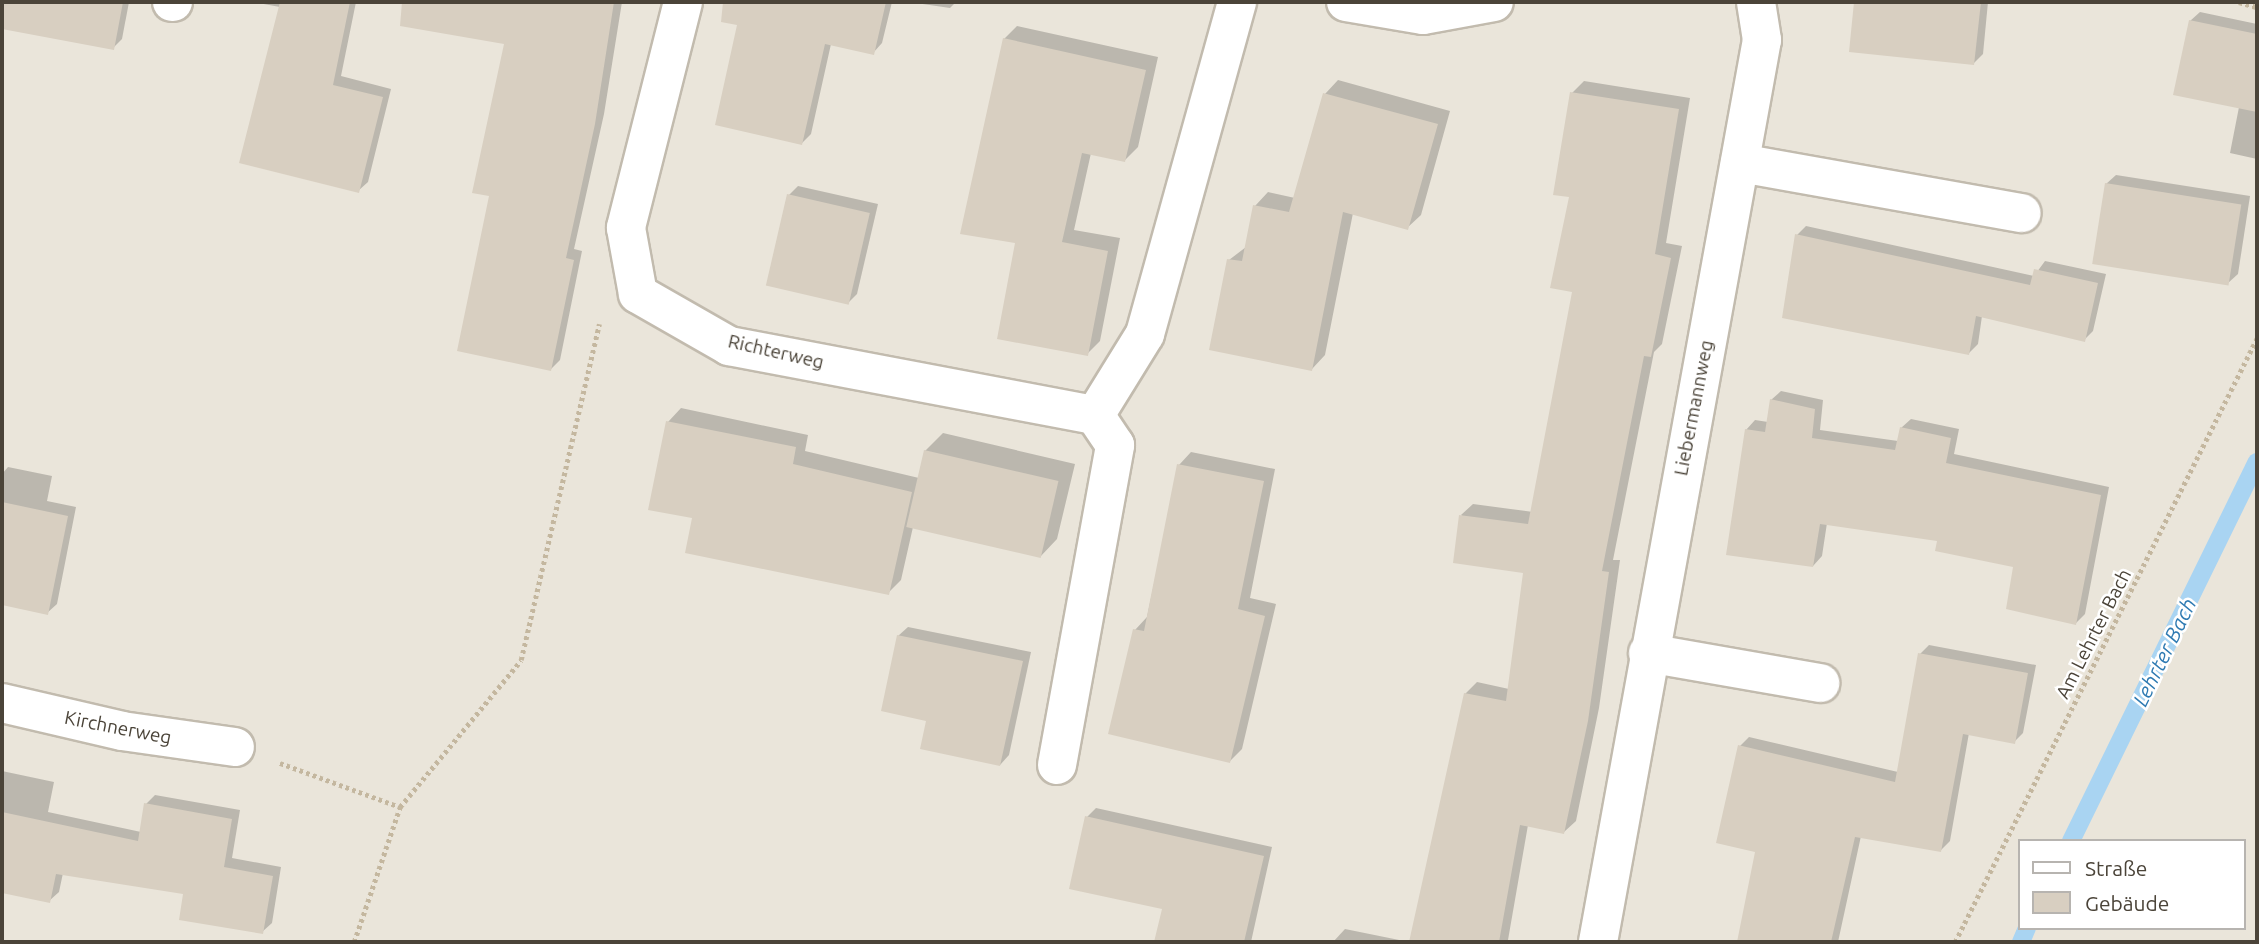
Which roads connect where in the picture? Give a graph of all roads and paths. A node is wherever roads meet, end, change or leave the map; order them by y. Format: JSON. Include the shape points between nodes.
{"nodes":[{"id":1,"x":683,"y":2,"type":"edge"},
{"id":2,"x":1237,"y":2,"type":"edge"},
{"id":3,"x":1346,"y":2,"type":"edge"},
{"id":4,"x":1494,"y":2,"type":"edge"},
{"id":5,"x":1756,"y":2,"type":"edge"},
{"id":6,"x":2239,"y":2,"type":"edge"},
{"id":7,"x":2257,"y":6,"type":"edge"},
{"id":8,"x":1740,"y":163,"type":"junction"},
{"id":9,"x":2022,"y":213,"type":"dead end"},
{"id":10,"x":601,"y":318,"type":"dead end"},
{"id":11,"x":2257,"y":338,"type":"edge"},
{"id":12,"x":1095,"y":415,"type":"junction"},
{"id":13,"x":1648,"y":653,"type":"junction"},
{"id":14,"x":1820,"y":683,"type":"dead end"},
{"id":15,"x":2,"y":704,"type":"edge"},
{"id":16,"x":235,"y":747,"type":"joint"},
{"id":17,"x":1056,"y":765,"type":"dead end"},
{"id":18,"x":400,"y":807,"type":"junction"},
{"id":19,"x":354,"y":942,"type":"edge"},
{"id":20,"x":1598,"y":942,"type":"edge"},
{"id":21,"x":1955,"y":942,"type":"edge"}],
"edges":[{"from":1,"to":12,"type":"street","name":"Richterweg","via":[[626,228],[638,294],[729,346]]},
{"from":2,"to":12,"type":"street","via":[[1145,334]]},
{"from":3,"to":4,"type":"street","via":[[1423,15]]},
{"from":5,"to":8,"type":"street","name":"Liebermannweg","via":[[1762,40]]},
{"from":6,"to":7,"type":"path"},
{"from":8,"to":9,"type":"street"},
{"from":8,"to":13,"type":"street","name":"Liebermannweg"},
{"from":10,"to":18,"type":"path","via":[[522,660]]},
{"from":11,"to":21,"type":"path","name":"Am Lehrter Bach"},
{"from":12,"to":17,"type":"street","via":[[1115,445]]},
{"from":13,"to":14,"type":"street"},
{"from":13,"to":20,"type":"street","name":"Liebermannweg"},
{"from":15,"to":16,"type":"street","name":"Kirchnerweg","via":[[122,732]]},
{"from":16,"to":18,"type":"path"},
{"from":18,"to":19,"type":"path"}]}
